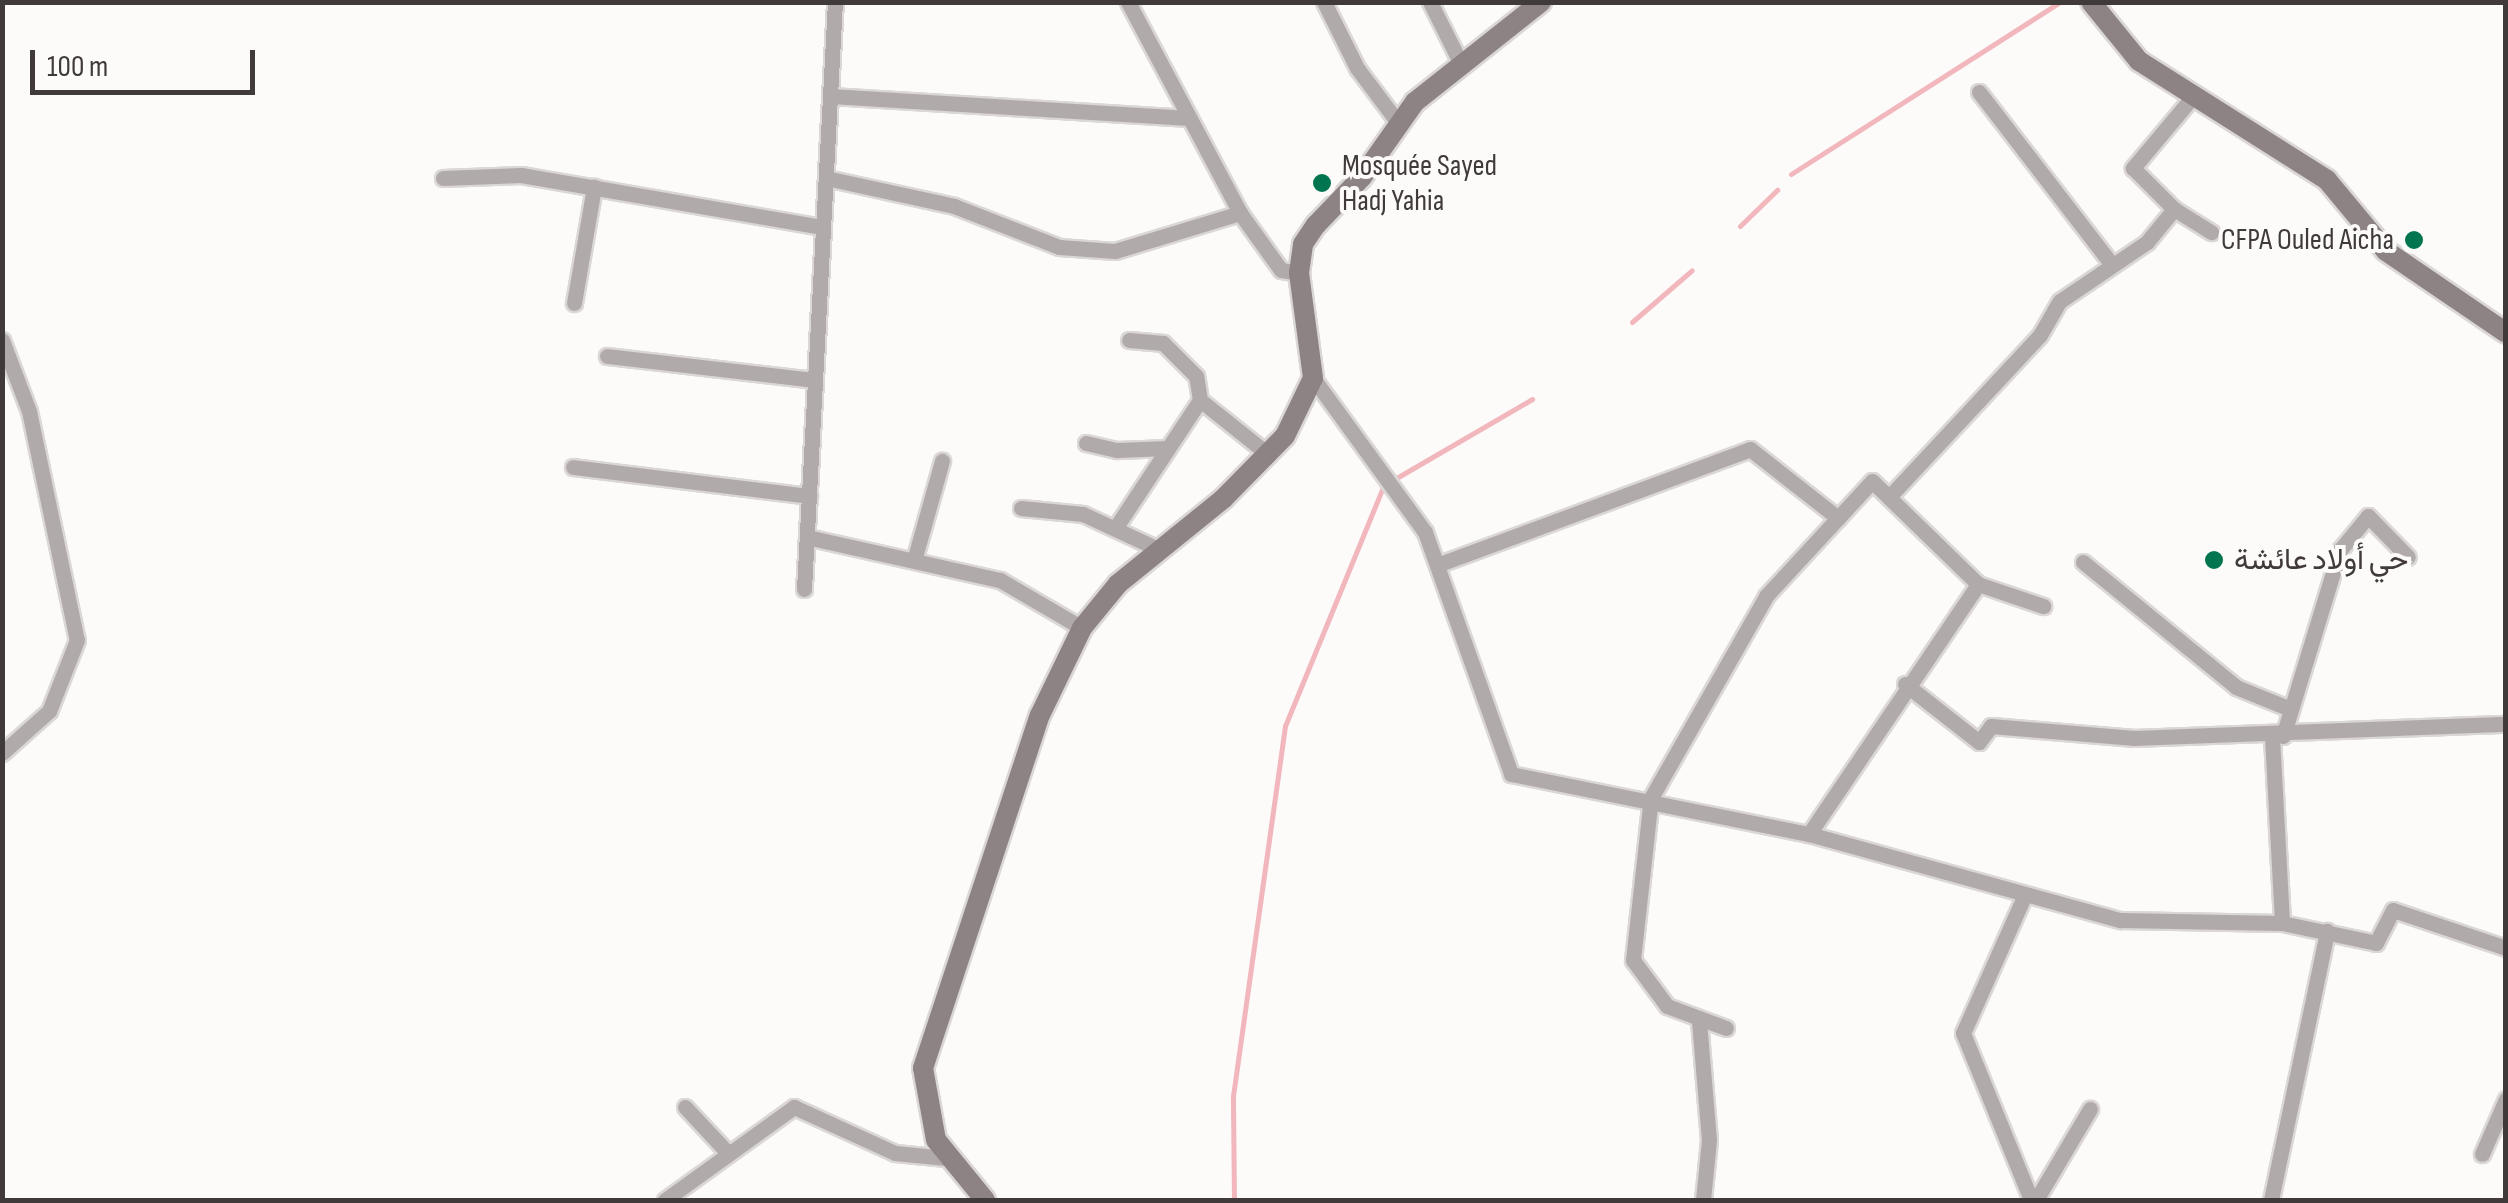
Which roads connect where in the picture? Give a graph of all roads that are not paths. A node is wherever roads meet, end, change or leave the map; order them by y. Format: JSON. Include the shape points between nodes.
{"nodes":[{"id":1,"x":835,"y":2,"type":"edge"},
{"id":2,"x":1128,"y":2,"type":"edge"},
{"id":3,"x":1324,"y":2,"type":"edge"},
{"id":4,"x":1430,"y":2,"type":"edge"},
{"id":5,"x":1541,"y":2,"type":"edge"},
{"id":6,"x":2090,"y":2,"type":"edge"},
{"id":7,"x":1462,"y":66,"type":"junction"},
{"id":8,"x":1979,"y":92,"type":"dead end"},
{"id":9,"x":2195,"y":94,"type":"junction"},
{"id":10,"x":830,"y":96,"type":"junction"},
{"id":11,"x":1189,"y":118,"type":"junction"},
{"id":12,"x":1396,"y":120,"type":"junction"},
{"id":13,"x":442,"y":178,"type":"dead end"},
{"id":14,"x":826,"y":178,"type":"junction"},
{"id":15,"x":594,"y":187,"type":"junction"},
{"id":16,"x":2174,"y":209,"type":"junction"},
{"id":17,"x":1240,"y":213,"type":"junction"},
{"id":18,"x":823,"y":227,"type":"junction"},
{"id":19,"x":2210,"y":232,"type":"dead end"},
{"id":20,"x":2110,"y":262,"type":"junction"},
{"id":21,"x":1299,"y":272,"type":"junction"},
{"id":22,"x":574,"y":304,"type":"dead end"},
{"id":23,"x":2506,"y":332,"type":"edge"},
{"id":24,"x":2,"y":340,"type":"edge"},
{"id":25,"x":1129,"y":340,"type":"dead end"},
{"id":26,"x":607,"y":356,"type":"dead end"},
{"id":27,"x":1312,"y":378,"type":"junction"},
{"id":28,"x":815,"y":380,"type":"junction"},
{"id":29,"x":1200,"y":400,"type":"junction"},
{"id":30,"x":1086,"y":443,"type":"dead end"},
{"id":31,"x":1168,"y":448,"type":"junction"},
{"id":32,"x":1270,"y":454,"type":"junction"},
{"id":33,"x":942,"y":462,"type":"dead end"},
{"id":34,"x":573,"y":467,"type":"dead end"},
{"id":35,"x":809,"y":496,"type":"junction"},
{"id":36,"x":1890,"y":498,"type":"junction"},
{"id":37,"x":1021,"y":508,"type":"dead end"},
{"id":38,"x":1838,"y":518,"type":"junction"},
{"id":39,"x":1116,"y":526,"type":"junction"},
{"id":40,"x":807,"y":537,"type":"junction"},
{"id":41,"x":1156,"y":548,"type":"junction"},
{"id":42,"x":2408,"y":556,"type":"dead end"},
{"id":43,"x":915,"y":557,"type":"junction"},
{"id":44,"x":2083,"y":562,"type":"dead end"},
{"id":45,"x":1438,"y":565,"type":"junction"},
{"id":46,"x":1978,"y":584,"type":"junction"},
{"id":47,"x":804,"y":589,"type":"dead end"},
{"id":48,"x":2043,"y":606,"type":"dead end"},
{"id":49,"x":1082,"y":628,"type":"junction"},
{"id":50,"x":1905,"y":684,"type":"junction"},
{"id":51,"x":2288,"y":708,"type":"junction"},
{"id":52,"x":2506,"y":724,"type":"edge"},
{"id":53,"x":2277,"y":737,"type":"junction"},
{"id":54,"x":2,"y":753,"type":"edge"},
{"id":55,"x":1651,"y":798,"type":"junction"},
{"id":56,"x":1809,"y":834,"type":"junction"},
{"id":57,"x":2023,"y":898,"type":"junction"},
{"id":58,"x":2282,"y":923,"type":"junction"},
{"id":59,"x":2326,"y":931,"type":"junction"},
{"id":60,"x":2506,"y":948,"type":"edge"},
{"id":61,"x":1699,"y":1021,"type":"junction"},
{"id":62,"x":1726,"y":1028,"type":"dead end"},
{"id":63,"x":2506,"y":1099,"type":"edge"},
{"id":64,"x":686,"y":1107,"type":"dead end"},
{"id":65,"x":2090,"y":1110,"type":"dead end"},
{"id":66,"x":726,"y":1152,"type":"junction"},
{"id":67,"x":2482,"y":1154,"type":"dead end"},
{"id":68,"x":946,"y":1158,"type":"junction"},
{"id":69,"x":674,"y":1199,"type":"edge"},
{"id":70,"x":989,"y":1199,"type":"edge"},
{"id":71,"x":1700,"y":1199,"type":"edge"},
{"id":72,"x":2033,"y":1200,"type":"edge"},
{"id":73,"x":2272,"y":1200,"type":"edge"}],
"edges":[{"from":1,"to":10,"type":"street"},
{"from":2,"to":11,"type":"street"},
{"from":3,"to":12,"type":"street","via":[[1357,68]]},
{"from":4,"to":7,"type":"street"},
{"from":5,"to":7,"type":"street"},
{"from":6,"to":9,"type":"street","via":[[2140,61]]},
{"from":7,"to":12,"type":"street"},
{"from":8,"to":20,"type":"street"},
{"from":9,"to":16,"type":"street","via":[[2133,168]]},
{"from":9,"to":23,"type":"street","via":[[2328,180],[2386,251]]},
{"from":10,"to":11,"type":"street"},
{"from":10,"to":14,"type":"street"},
{"from":11,"to":17,"type":"street"},
{"from":12,"to":21,"type":"street","via":[[1362,177],[1303,244]]},
{"from":13,"to":15,"type":"street","via":[[521,174]]},
{"from":14,"to":17,"type":"street","via":[[954,206],[1060,246],[1115,251]]},
{"from":14,"to":18,"type":"street"},
{"from":15,"to":18,"type":"street"},
{"from":15,"to":22,"type":"street"},
{"from":16,"to":19,"type":"street"},
{"from":16,"to":20,"type":"street","via":[[2147,242]]},
{"from":17,"to":21,"type":"street","via":[[1281,270]]},
{"from":18,"to":28,"type":"street"},
{"from":20,"to":36,"type":"street","via":[[2060,301],[2040,335]]},
{"from":21,"to":27,"type":"street"},
{"from":24,"to":54,"type":"street","via":[[29,411],[77,640],[49,711]]},
{"from":25,"to":29,"type":"street","via":[[1163,343],[1196,376]]},
{"from":26,"to":28,"type":"street"},
{"from":27,"to":32,"type":"street"},
{"from":27,"to":45,"type":"street","via":[[1425,532]]},
{"from":28,"to":35,"type":"street"},
{"from":29,"to":31,"type":"street"},
{"from":29,"to":32,"type":"street"},
{"from":30,"to":31,"type":"street","via":[[1117,450]]},
{"from":31,"to":39,"type":"street"},
{"from":32,"to":41,"type":"street"},
{"from":33,"to":43,"type":"street"},
{"from":34,"to":35,"type":"street"},
{"from":35,"to":40,"type":"street"},
{"from":36,"to":38,"type":"street","via":[[1872,480]]},
{"from":36,"to":46,"type":"street"},
{"from":37,"to":39,"type":"street","via":[[1083,514]]},
{"from":38,"to":45,"type":"street","via":[[1750,449]]},
{"from":38,"to":55,"type":"street","via":[[1766,596]]},
{"from":39,"to":41,"type":"street"},
{"from":40,"to":43,"type":"street"},
{"from":40,"to":47,"type":"street"},
{"from":41,"to":49,"type":"street"},
{"from":42,"to":51,"type":"street","via":[[2368,516],[2340,550]]},
{"from":43,"to":49,"type":"street","via":[[1000,580]]},
{"from":44,"to":51,"type":"street","via":[[2236,687]]},
{"from":45,"to":55,"type":"street","via":[[1511,774]]},
{"from":46,"to":48,"type":"street"},
{"from":46,"to":50,"type":"street"},
{"from":49,"to":68,"type":"street","via":[[1027,751],[923,1068],[925,1102]]},
{"from":50,"to":53,"type":"street","via":[[1979,742],[1991,726],[2134,738]]},
{"from":50,"to":56,"type":"street"},
{"from":51,"to":53,"type":"street"},
{"from":52,"to":53,"type":"street"},
{"from":53,"to":58,"type":"street"},
{"from":55,"to":56,"type":"street"},
{"from":55,"to":61,"type":"street","via":[[1633,960],[1658,998]]},
{"from":56,"to":57,"type":"street"},
{"from":57,"to":58,"type":"street","via":[[2120,920]]},
{"from":57,"to":72,"type":"street","via":[[1964,1033]]},
{"from":58,"to":59,"type":"street"},
{"from":59,"to":60,"type":"street","via":[[2376,943],[2393,910]]},
{"from":59,"to":73,"type":"street"},
{"from":61,"to":62,"type":"street"},
{"from":61,"to":71,"type":"street","via":[[1710,1140]]},
{"from":63,"to":67,"type":"street"},
{"from":64,"to":66,"type":"street"},
{"from":65,"to":72,"type":"street"},
{"from":66,"to":68,"type":"street","via":[[794,1107],[894,1153]]},
{"from":66,"to":69,"type":"street"},
{"from":68,"to":70,"type":"street"}]}
